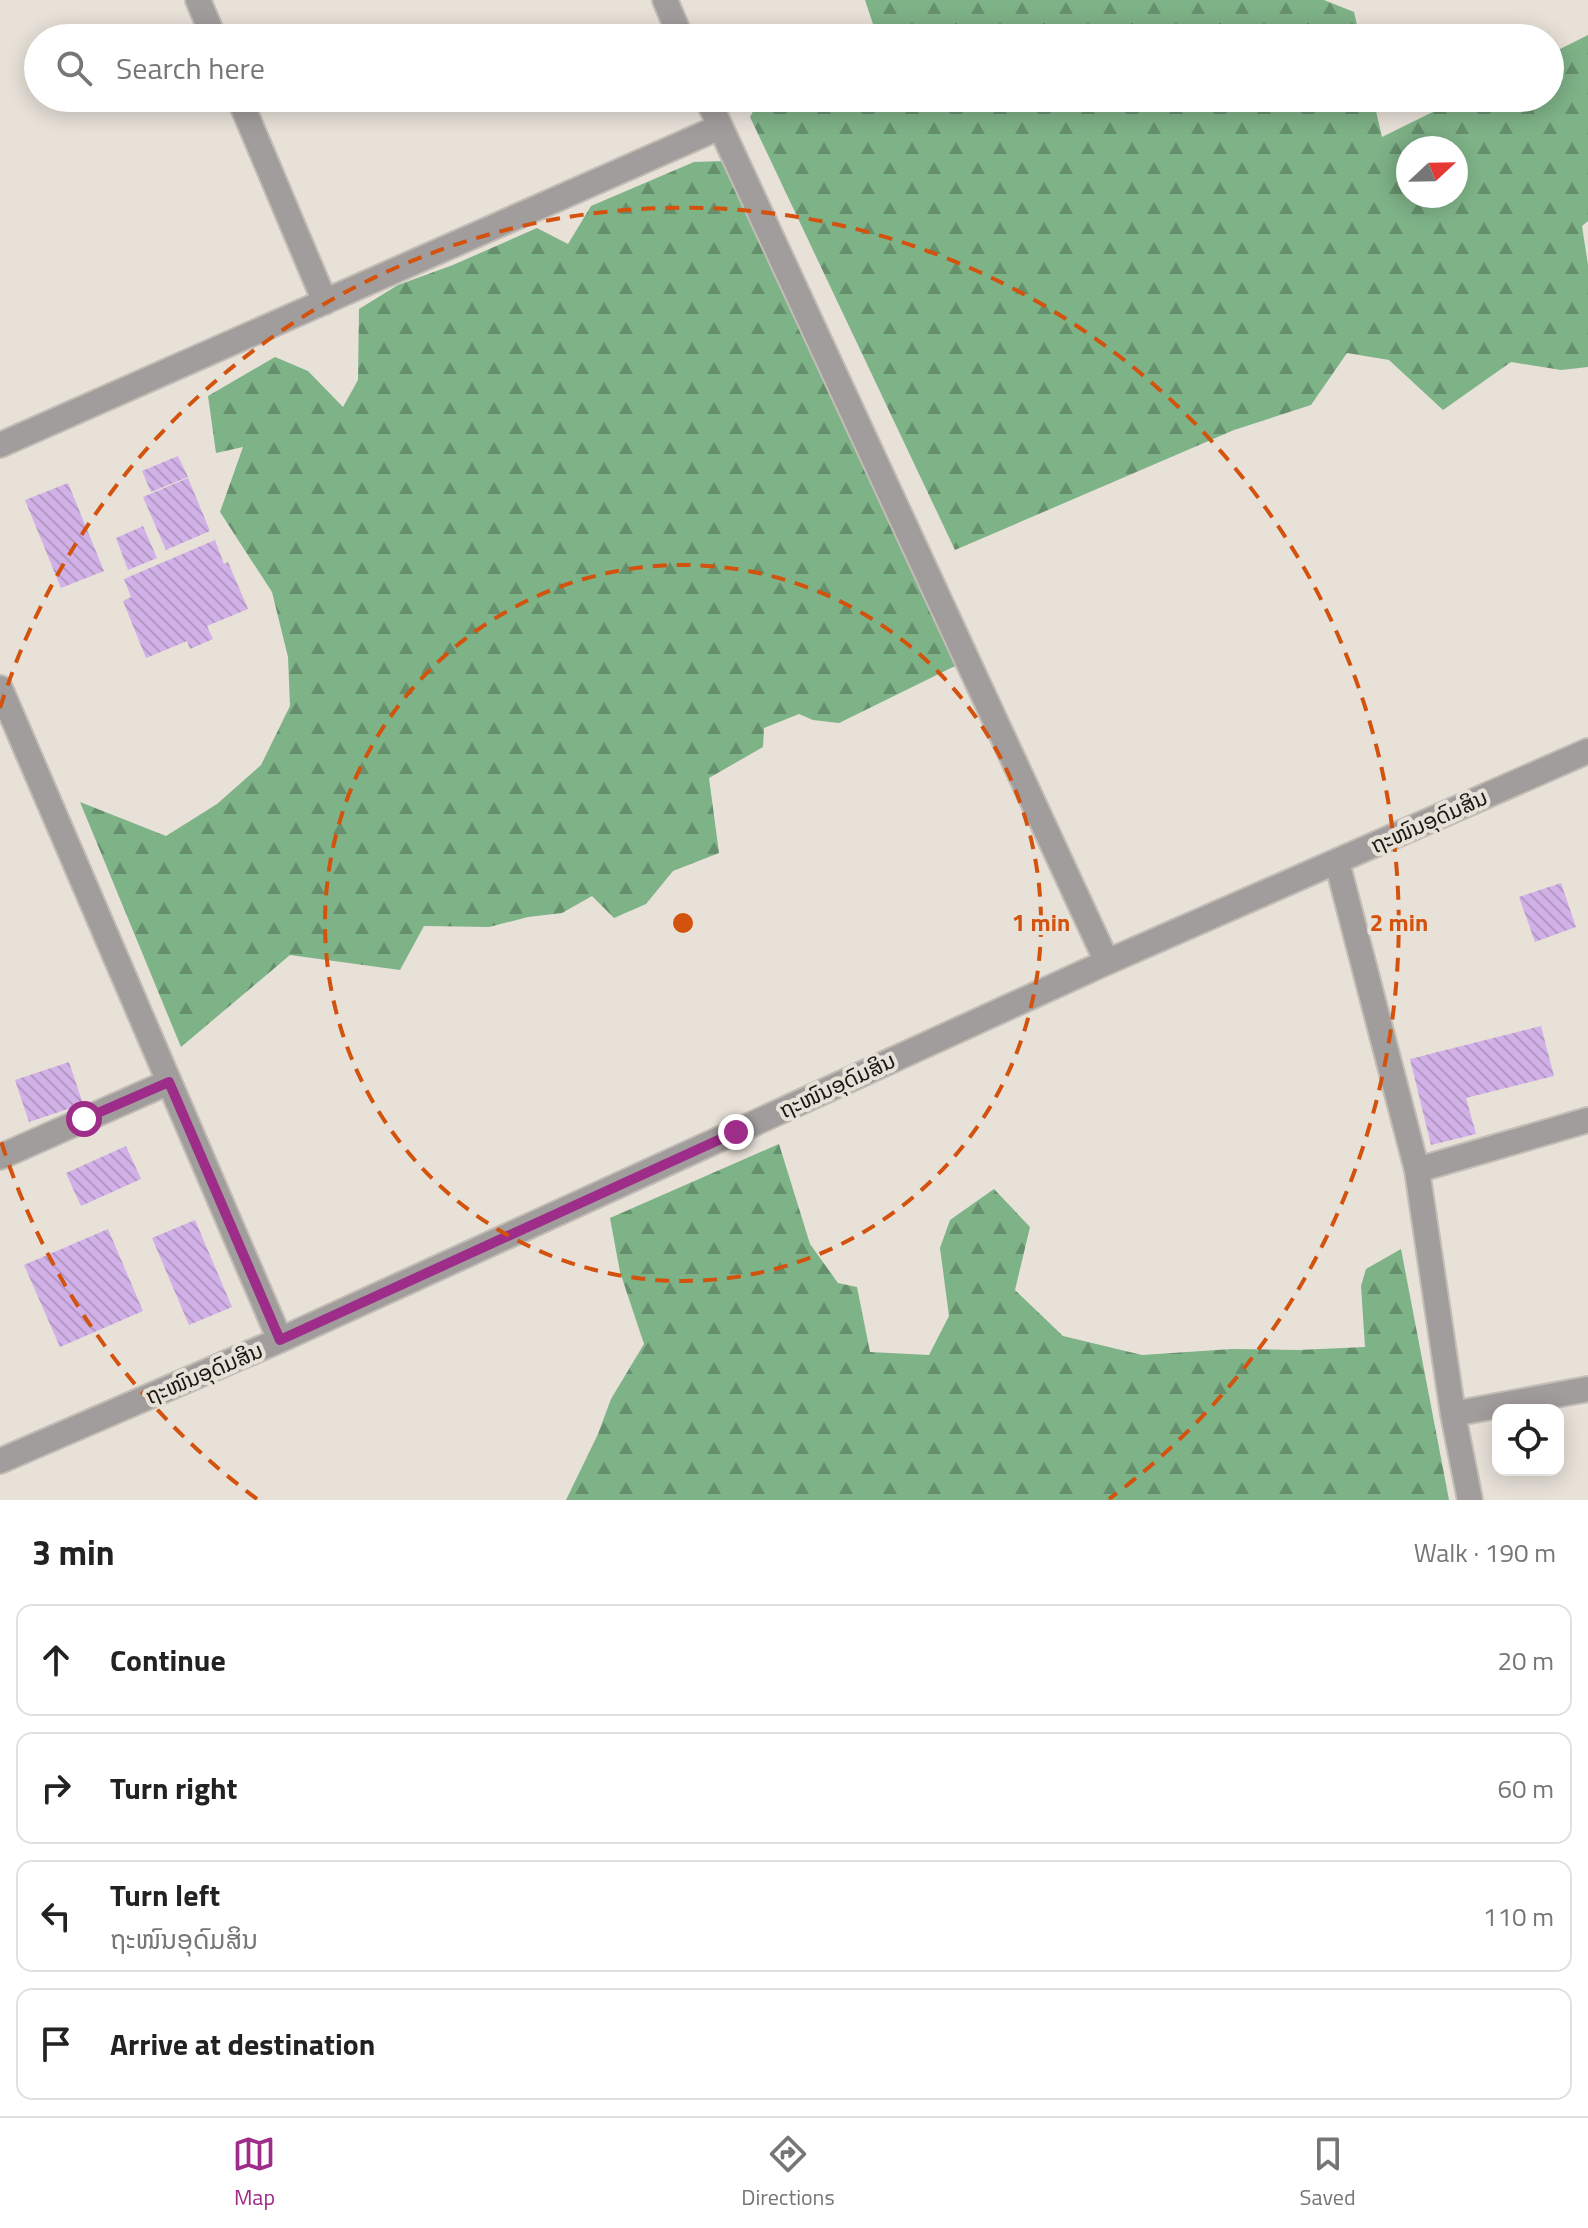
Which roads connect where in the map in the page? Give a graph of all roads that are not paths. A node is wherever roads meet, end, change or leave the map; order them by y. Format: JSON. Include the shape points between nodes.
{"nodes":[{"id":1,"x":198,"y":0,"type":"edge"},
{"id":2,"x":665,"y":0,"type":"edge"},
{"id":3,"x":208,"y":24,"type":"edge"},
{"id":4,"x":675,"y":24,"type":"edge"},
{"id":5,"x":245,"y":112,"type":"edge"},
{"id":6,"x":713,"y":112,"type":"edge"},
{"id":7,"x":720,"y":127,"type":"junction"},
{"id":8,"x":325,"y":302,"type":"junction"},
{"id":9,"x":0,"y":445,"type":"edge"},
{"id":10,"x":0,"y":688,"type":"edge"},
{"id":11,"x":1588,"y":751,"type":"edge"},
{"id":12,"x":1337,"y":862,"type":"junction"},
{"id":13,"x":1107,"y":962,"type":"junction"},
{"id":14,"x":169,"y":1082,"type":"junction"},
{"id":15,"x":1588,"y":1120,"type":"edge"},
{"id":16,"x":0,"y":1157,"type":"edge"},
{"id":17,"x":1417,"y":1170,"type":"junction"},
{"id":18,"x":280,"y":1340,"type":"junction"},
{"id":19,"x":1588,"y":1389,"type":"edge"},
{"id":20,"x":1453,"y":1414,"type":"junction"},
{"id":21,"x":0,"y":1461,"type":"edge"},
{"id":22,"x":1470,"y":1500,"type":"edge"}],
"edges":[{"from":1,"to":3,"type":"street"},
{"from":2,"to":4,"type":"street"},
{"from":5,"to":8,"type":"street"},
{"from":6,"to":7,"type":"street"},
{"from":7,"to":8,"type":"street"},
{"from":7,"to":13,"type":"street"},
{"from":8,"to":9,"type":"street"},
{"from":10,"to":14,"type":"street"},
{"from":11,"to":12,"type":"street","name":"ຖະໜົນອຸດົມສິນ"},
{"from":12,"to":13,"type":"street","name":"ຖະໜົນອຸດົມສິນ"},
{"from":12,"to":17,"type":"street"},
{"from":13,"to":18,"type":"street","name":"ຖະໜົນອຸດົມສິນ"},
{"from":14,"to":16,"type":"street"},
{"from":14,"to":18,"type":"street"},
{"from":15,"to":17,"type":"street"},
{"from":17,"to":20,"type":"street"},
{"from":18,"to":21,"type":"street","name":"ຖະໜົນອຸດົມສິນ"},
{"from":19,"to":20,"type":"street"},
{"from":20,"to":22,"type":"street"}]}
